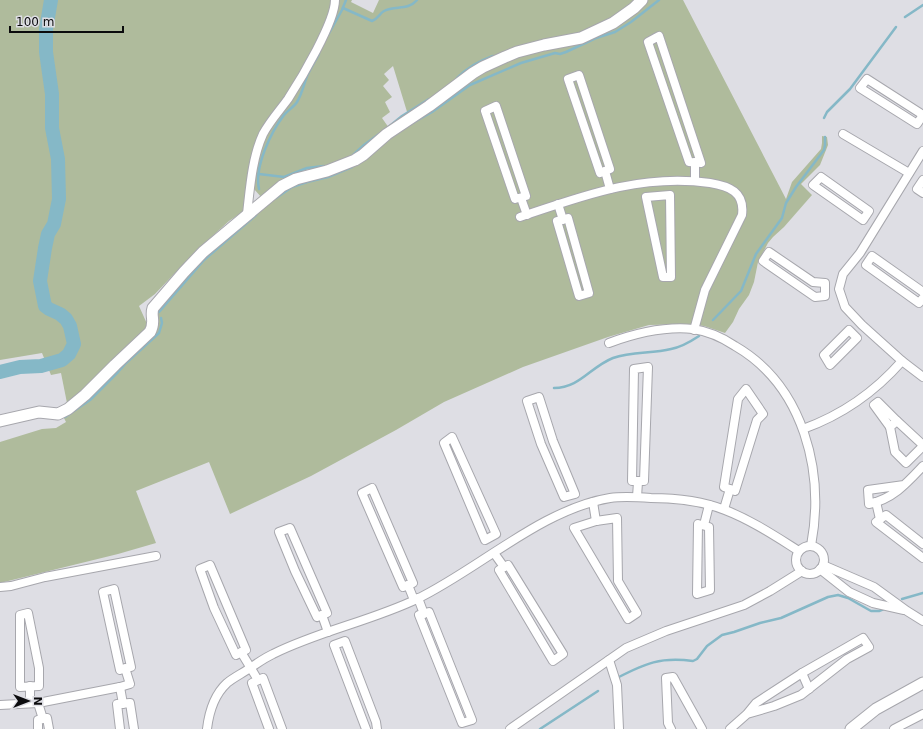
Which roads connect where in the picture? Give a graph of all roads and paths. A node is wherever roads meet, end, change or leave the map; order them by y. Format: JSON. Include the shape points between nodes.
{"nodes":[{"id":1,"x":334,"y":0,"type":"edge"},
{"id":2,"x":642,"y":0,"type":"edge"},
{"id":3,"x":922,"y":118,"type":"edge"},
{"id":4,"x":843,"y":134,"type":"dead end"},
{"id":5,"x":923,"y":151,"type":"edge"},
{"id":6,"x":695,"y":162,"type":"junction"},
{"id":7,"x":605,"y":171,"type":"junction"},
{"id":8,"x":908,"y":175,"type":"junction"},
{"id":9,"x":657,"y":181,"type":"junction"},
{"id":10,"x":695,"y":181,"type":"junction"},
{"id":11,"x":921,"y":182,"type":"edge"},
{"id":12,"x":610,"y":189,"type":"junction"},
{"id":13,"x":923,"y":193,"type":"edge"},
{"id":14,"x":658,"y":196,"type":"junction"},
{"id":15,"x":520,"y":198,"type":"junction"},
{"id":16,"x":558,"y":204,"type":"junction"},
{"id":17,"x":247,"y":214,"type":"junction"},
{"id":18,"x":866,"y":216,"type":"junction"},
{"id":19,"x":563,"y":220,"type":"junction"},
{"id":20,"x":879,"y":222,"type":"junction"},
{"id":21,"x":860,"y":252,"type":"junction"},
{"id":22,"x":869,"y":260,"type":"junction"},
{"id":23,"x":824,"y":289,"type":"junction"},
{"id":24,"x":839,"y":289,"type":"junction"},
{"id":25,"x":923,"y":292,"type":"edge"},
{"id":26,"x":923,"y":298,"type":"edge"},
{"id":27,"x":862,"y":326,"type":"junction"},
{"id":28,"x":694,"y":330,"type":"junction"},
{"id":29,"x":853,"y":334,"type":"dead end"},
{"id":30,"x":609,"y":342,"type":"dead end"},
{"id":31,"x":902,"y":361,"type":"junction"},
{"id":32,"x":923,"y":377,"type":"edge"},
{"id":33,"x":0,"y":421,"type":"edge"},
{"id":34,"x":897,"y":421,"type":"junction"},
{"id":35,"x":890,"y":427,"type":"junction"},
{"id":36,"x":802,"y":428,"type":"junction"},
{"id":37,"x":923,"y":446,"type":"edge"},
{"id":38,"x":915,"y":454,"type":"junction"},
{"id":39,"x":923,"y":462,"type":"edge"},
{"id":40,"x":923,"y":466,"type":"edge"},
{"id":41,"x":638,"y":482,"type":"junction"},
{"id":42,"x":904,"y":485,"type":"junction"},
{"id":43,"x":730,"y":489,"type":"junction"},
{"id":44,"x":570,"y":495,"type":"junction"},
{"id":45,"x":637,"y":497,"type":"junction"},
{"id":46,"x":593,"y":502,"type":"junction"},
{"id":47,"x":876,"y":502,"type":"junction"},
{"id":48,"x":709,"y":505,"type":"junction"},
{"id":49,"x":575,"y":508,"type":"junction"},
{"id":50,"x":724,"y":509,"type":"junction"},
{"id":51,"x":880,"y":518,"type":"junction"},
{"id":52,"x":596,"y":522,"type":"junction"},
{"id":53,"x":704,"y":525,"type":"junction"},
{"id":54,"x":490,"y":537,"type":"junction"},
{"id":55,"x":923,"y":544,"type":"edge"},
{"id":56,"x":811,"y":546,"type":"junction"},
{"id":57,"x":497,"y":551,"type":"junction"},
{"id":58,"x":799,"y":552,"type":"junction"},
{"id":59,"x":156,"y":556,"type":"dead end"},
{"id":60,"x":923,"y":558,"type":"edge"},
{"id":61,"x":504,"y":567,"type":"junction"},
{"id":62,"x":821,"y":567,"type":"junction"},
{"id":63,"x":802,"y":571,"type":"junction"},
{"id":64,"x":408,"y":585,"type":"junction"},
{"id":65,"x":0,"y":587,"type":"edge"},
{"id":66,"x":416,"y":599,"type":"junction"},
{"id":67,"x":907,"y":611,"type":"junction"},
{"id":68,"x":424,"y":614,"type":"junction"},
{"id":69,"x":322,"y":615,"type":"junction"},
{"id":70,"x":923,"y":621,"type":"edge"},
{"id":71,"x":331,"y":630,"type":"junction"},
{"id":72,"x":339,"y":643,"type":"junction"},
{"id":73,"x":241,"y":652,"type":"junction"},
{"id":74,"x":609,"y":660,"type":"junction"},
{"id":75,"x":125,"y":668,"type":"junction"},
{"id":76,"x":250,"y":668,"type":"junction"},
{"id":77,"x":802,"y":673,"type":"junction"},
{"id":78,"x":258,"y":680,"type":"junction"},
{"id":79,"x":923,"y":683,"type":"edge"},
{"id":80,"x":30,"y":686,"type":"junction"},
{"id":81,"x":120,"y":687,"type":"junction"},
{"id":82,"x":809,"y":689,"type":"junction"},
{"id":83,"x":34,"y":703,"type":"junction"},
{"id":84,"x":123,"y":704,"type":"junction"},
{"id":85,"x":0,"y":706,"type":"edge"},
{"id":86,"x":748,"y":714,"type":"junction"},
{"id":87,"x":923,"y":714,"type":"edge"},
{"id":88,"x":42,"y":719,"type":"junction"},
{"id":89,"x":733,"y":728,"type":"edge"},
{"id":90,"x":38,"y":729,"type":"edge"},
{"id":91,"x":49,"y":729,"type":"edge"},
{"id":92,"x":120,"y":729,"type":"edge"},
{"id":93,"x":134,"y":729,"type":"edge"},
{"id":94,"x":207,"y":729,"type":"edge"},
{"id":95,"x":269,"y":729,"type":"edge"},
{"id":96,"x":282,"y":729,"type":"edge"},
{"id":97,"x":366,"y":729,"type":"edge"},
{"id":98,"x":377,"y":729,"type":"edge"},
{"id":99,"x":510,"y":729,"type":"edge"},
{"id":100,"x":619,"y":729,"type":"edge"},
{"id":101,"x":671,"y":729,"type":"edge"},
{"id":102,"x":702,"y":729,"type":"edge"},
{"id":103,"x":851,"y":729,"type":"edge"},
{"id":104,"x":894,"y":729,"type":"edge"}],
"edges":[{"from":1,"to":17,"type":"street","via":[[335,6],[328,27],[302,76],[259,144]]},
{"from":2,"to":17,"type":"street","via":[[613,23],[590,34],[517,52],[473,72],[438,100],[387,134],[363,155],[337,168],[290,182]]},
{"from":3,"to":3,"type":"street","via":[[867,79],[860,88],[917,124]]},
{"from":4,"to":8,"type":"street"},
{"from":5,"to":8,"type":"street"},
{"from":6,"to":6,"type":"street","via":[[689,162],[648,42],[659,36],[700,162]]},
{"from":6,"to":10,"type":"street"},
{"from":7,"to":7,"type":"street","via":[[610,169],[579,75],[568,79],[600,173]]},
{"from":7,"to":12,"type":"street"},
{"from":8,"to":11,"type":"street"},
{"from":8,"to":20,"type":"street"},
{"from":9,"to":10,"type":"street"},
{"from":9,"to":12,"type":"street"},
{"from":9,"to":14,"type":"street"},
{"from":10,"to":28,"type":"street","via":[[733,190],[739,197],[742,211],[740,220],[705,290]]},
{"from":11,"to":13,"type":"street","via":[[917,189]]},
{"from":12,"to":16,"type":"street"},
{"from":14,"to":14,"type":"street","via":[[646,197],[663,277],[671,277],[670,195]]},
{"from":15,"to":15,"type":"street","via":[[526,196],[496,106],[485,111],[515,199]]},
{"from":15,"to":16,"type":"street","via":[[523,216]]},
{"from":16,"to":19,"type":"street"},
{"from":17,"to":33,"type":"street","via":[[184,272],[153,308],[154,325],[150,332],[85,396],[58,414],[39,412]]},
{"from":18,"to":18,"type":"street","via":[[869,211],[821,177],[812,185],[863,220]]},
{"from":18,"to":20,"type":"street"},
{"from":19,"to":19,"type":"street","via":[[557,221],[579,296],[590,293],[568,218]]},
{"from":20,"to":21,"type":"street"},
{"from":21,"to":22,"type":"street"},
{"from":21,"to":24,"type":"street","via":[[843,274]]},
{"from":22,"to":25,"type":"street","via":[[872,256]]},
{"from":22,"to":26,"type":"street","via":[[866,266],[919,303]]},
{"from":23,"to":23,"type":"street","via":[[824,283],[813,282],[769,252],[763,261],[815,297],[824,296]]},
{"from":23,"to":24,"type":"street"},
{"from":24,"to":27,"type":"street","via":[[845,307]]},
{"from":27,"to":29,"type":"street"},
{"from":27,"to":31,"type":"street"},
{"from":28,"to":30,"type":"street","via":[[651,331]]},
{"from":28,"to":36,"type":"street","via":[[731,343],[762,366],[786,394]]},
{"from":31,"to":32,"type":"street"},
{"from":31,"to":36,"type":"street","via":[[881,384],[856,403],[830,418]]},
{"from":34,"to":35,"type":"street"},
{"from":34,"to":35,"type":"street","via":[[878,402],[874,405]]},
{"from":34,"to":37,"type":"street"},
{"from":35,"to":38,"type":"street","via":[[895,452],[906,463]]},
{"from":36,"to":56,"type":"street","via":[[816,486],[816,516]]},
{"from":37,"to":38,"type":"street"},
{"from":38,"to":39,"type":"street"},
{"from":40,"to":42,"type":"street"},
{"from":41,"to":41,"type":"street","via":[[644,481],[648,367],[634,369],[632,481]]},
{"from":41,"to":45,"type":"street"},
{"from":42,"to":47,"type":"street","via":[[894,494]]},
{"from":42,"to":47,"type":"street","via":[[868,490],[869,504]]},
{"from":43,"to":43,"type":"street","via":[[735,491],[757,420],[764,414],[746,389],[738,399],[724,487]]},
{"from":43,"to":50,"type":"street"},
{"from":44,"to":44,"type":"street","via":[[564,497],[540,444],[527,401],[539,397],[553,441],[575,494]]},
{"from":44,"to":49,"type":"street"},
{"from":45,"to":46,"type":"street"},
{"from":45,"to":48,"type":"street","via":[[667,498]]},
{"from":46,"to":49,"type":"street"},
{"from":46,"to":52,"type":"street"},
{"from":47,"to":51,"type":"street"},
{"from":48,"to":50,"type":"street"},
{"from":48,"to":53,"type":"street"},
{"from":49,"to":57,"type":"street"},
{"from":50,"to":58,"type":"street","via":[[760,526]]},
{"from":51,"to":55,"type":"street","via":[[886,515]]},
{"from":51,"to":60,"type":"street","via":[[876,522]]},
{"from":52,"to":52,"type":"street","via":[[574,528],[628,618],[637,613],[618,581],[617,518]]},
{"from":53,"to":53,"type":"street","via":[[698,524],[697,594],[710,590],[709,527]]},
{"from":54,"to":54,"type":"street","via":[[485,540],[444,443],[452,437],[496,534]]},
{"from":54,"to":57,"type":"street"},
{"from":56,"to":58,"type":"street","via":[[802,548]]},
{"from":56,"to":62,"type":"street","via":[[822,552]]},
{"from":57,"to":61,"type":"street"},
{"from":57,"to":66,"type":"street"},
{"from":58,"to":63,"type":"street","via":[[796,559]]},
{"from":59,"to":65,"type":"street"},
{"from":61,"to":61,"type":"street","via":[[508,565],[563,654],[553,661],[498,570]]},
{"from":62,"to":63,"type":"street","via":[[813,573]]},
{"from":62,"to":67,"type":"street","via":[[874,587]]},
{"from":62,"to":67,"type":"street","via":[[849,592],[873,603]]},
{"from":63,"to":74,"type":"street","via":[[744,604],[666,631],[626,648]]},
{"from":64,"to":64,"type":"street","via":[[403,587],[362,493],[372,488],[413,583]]},
{"from":64,"to":66,"type":"street"},
{"from":66,"to":68,"type":"street"},
{"from":66,"to":71,"type":"street"},
{"from":67,"to":70,"type":"street"},
{"from":68,"to":68,"type":"street","via":[[429,612],[472,720],[462,723],[419,616]]},
{"from":69,"to":69,"type":"street","via":[[327,613],[290,528],[279,532],[317,617]]},
{"from":69,"to":71,"type":"street"},
{"from":71,"to":72,"type":"street"},
{"from":71,"to":76,"type":"street","via":[[272,654]]},
{"from":72,"to":97,"type":"street","via":[[334,645]]},
{"from":72,"to":98,"type":"street","via":[[344,641]]},
{"from":73,"to":73,"type":"street","via":[[236,654],[214,608],[200,569],[210,565],[246,650]]},
{"from":73,"to":76,"type":"street"},
{"from":74,"to":99,"type":"street"},
{"from":74,"to":100,"type":"street","via":[[618,686]]},
{"from":75,"to":75,"type":"street","via":[[132,667],[114,589],[103,592],[120,670]]},
{"from":75,"to":81,"type":"street","via":[[130,684]]},
{"from":76,"to":78,"type":"street"},
{"from":76,"to":94,"type":"street","via":[[227,684],[214,700]]},
{"from":77,"to":82,"type":"street"},
{"from":77,"to":82,"type":"street","via":[[863,638],[869,647],[847,659]]},
{"from":77,"to":86,"type":"street","via":[[756,703]]},
{"from":78,"to":95,"type":"street","via":[[252,683]]},
{"from":78,"to":96,"type":"street","via":[[263,678]]},
{"from":79,"to":103,"type":"street","via":[[876,709]]},
{"from":80,"to":80,"type":"street","via":[[39,686],[39,668],[28,613],[20,615],[20,687]]},
{"from":80,"to":83,"type":"street"},
{"from":81,"to":83,"type":"street"},
{"from":81,"to":84,"type":"street"},
{"from":82,"to":86,"type":"street","via":[[801,695]]},
{"from":83,"to":85,"type":"street"},
{"from":83,"to":88,"type":"street"},
{"from":84,"to":92,"type":"street","via":[[117,704]]},
{"from":84,"to":93,"type":"street","via":[[130,703]]},
{"from":86,"to":89,"type":"street"},
{"from":87,"to":104,"type":"street"},
{"from":88,"to":90,"type":"street","via":[[38,720]]},
{"from":88,"to":91,"type":"street","via":[[47,718]]},
{"from":101,"to":102,"type":"street","via":[[668,723],[666,678],[673,677]]}]}
